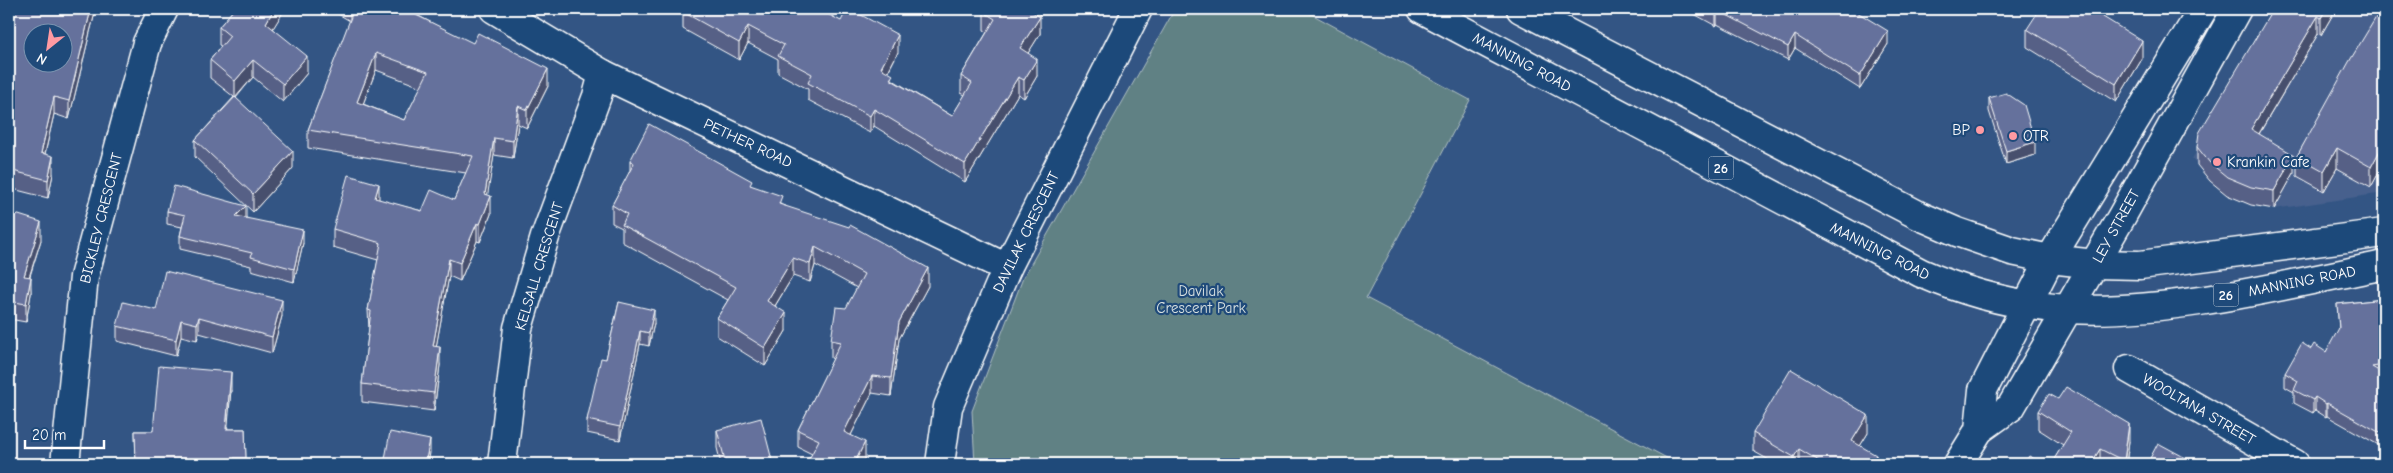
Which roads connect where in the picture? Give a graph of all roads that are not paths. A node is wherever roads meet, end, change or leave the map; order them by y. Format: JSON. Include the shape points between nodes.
{"nodes":[{"id":1,"x":164,"y":9,"type":"edge"},
{"id":2,"x":494,"y":9,"type":"edge"},
{"id":3,"x":1138,"y":9,"type":"edge"},
{"id":4,"x":1422,"y":9,"type":"edge"},
{"id":5,"x":1521,"y":9,"type":"edge"},
{"id":6,"x":2203,"y":9,"type":"edge"},
{"id":7,"x":2237,"y":9,"type":"edge"},
{"id":8,"x":603,"y":74,"type":"junction"},
{"id":9,"x":2384,"y":233,"type":"edge"},
{"id":10,"x":2050,"y":259,"type":"junction"},
{"id":11,"x":2095,"y":264,"type":"junction"},
{"id":12,"x":2384,"y":265,"type":"edge"},
{"id":13,"x":1007,"y":268,"type":"junction"},
{"id":14,"x":2028,"y":304,"type":"junction"},
{"id":15,"x":2066,"y":309,"type":"junction"},
{"id":16,"x":2129,"y":369,"type":"dead end"},
{"id":17,"x":1979,"y":430,"type":"junction"},
{"id":18,"x":65,"y":464,"type":"edge"},
{"id":19,"x":502,"y":464,"type":"edge"},
{"id":20,"x":940,"y":464,"type":"edge"},
{"id":21,"x":1958,"y":464,"type":"edge"},
{"id":22,"x":2295,"y":464,"type":"edge"}],
"edges":[{"from":1,"to":18,"type":"street","name":"BICKLEY CRESCENT","via":[[147,43],[84,277]]},
{"from":2,"to":8,"type":"street","name":"PETHER ROAD"},
{"from":3,"to":13,"type":"street","name":"DAVILAK CRESCENT"},
{"from":4,"to":14,"type":"street","name":"MANNING ROAD","number":"26","via":[[1921,273],[1990,298]]},
{"from":5,"to":10,"type":"street","via":[[1920,216],[2002,248]]},
{"from":6,"to":10,"type":"street","name":"LEY STREET"},
{"from":7,"to":11,"type":"street","name":"LEY STREET"},
{"from":8,"to":13,"type":"street","name":"PETHER ROAD"},
{"from":8,"to":19,"type":"street","name":"KELSALL CRESCENT","via":[[545,237],[518,328]]},
{"from":9,"to":11,"type":"street","via":[[2140,265]]},
{"from":10,"to":11,"type":"street"},
{"from":10,"to":14,"type":"street","name":"LEY STREET"},
{"from":11,"to":15,"type":"street","name":"LEY STREET"},
{"from":12,"to":15,"type":"street","name":"MANNING ROAD","number":"26","via":[[2213,298],[2138,308]]},
{"from":13,"to":20,"type":"street","name":"DAVILAK CRESCENT","via":[[948,408]]},
{"from":14,"to":15,"type":"street","name":"MANNING ROAD","number":"26"},
{"from":14,"to":17,"type":"street","name":"LEY STREET","via":[[1983,390]]},
{"from":15,"to":17,"type":"street","name":"LEY STREET","via":[[2011,407]]},
{"from":16,"to":22,"type":"street","name":"WOOLTANA STREET"},
{"from":17,"to":21,"type":"street","name":"LEY STREET"}]}
